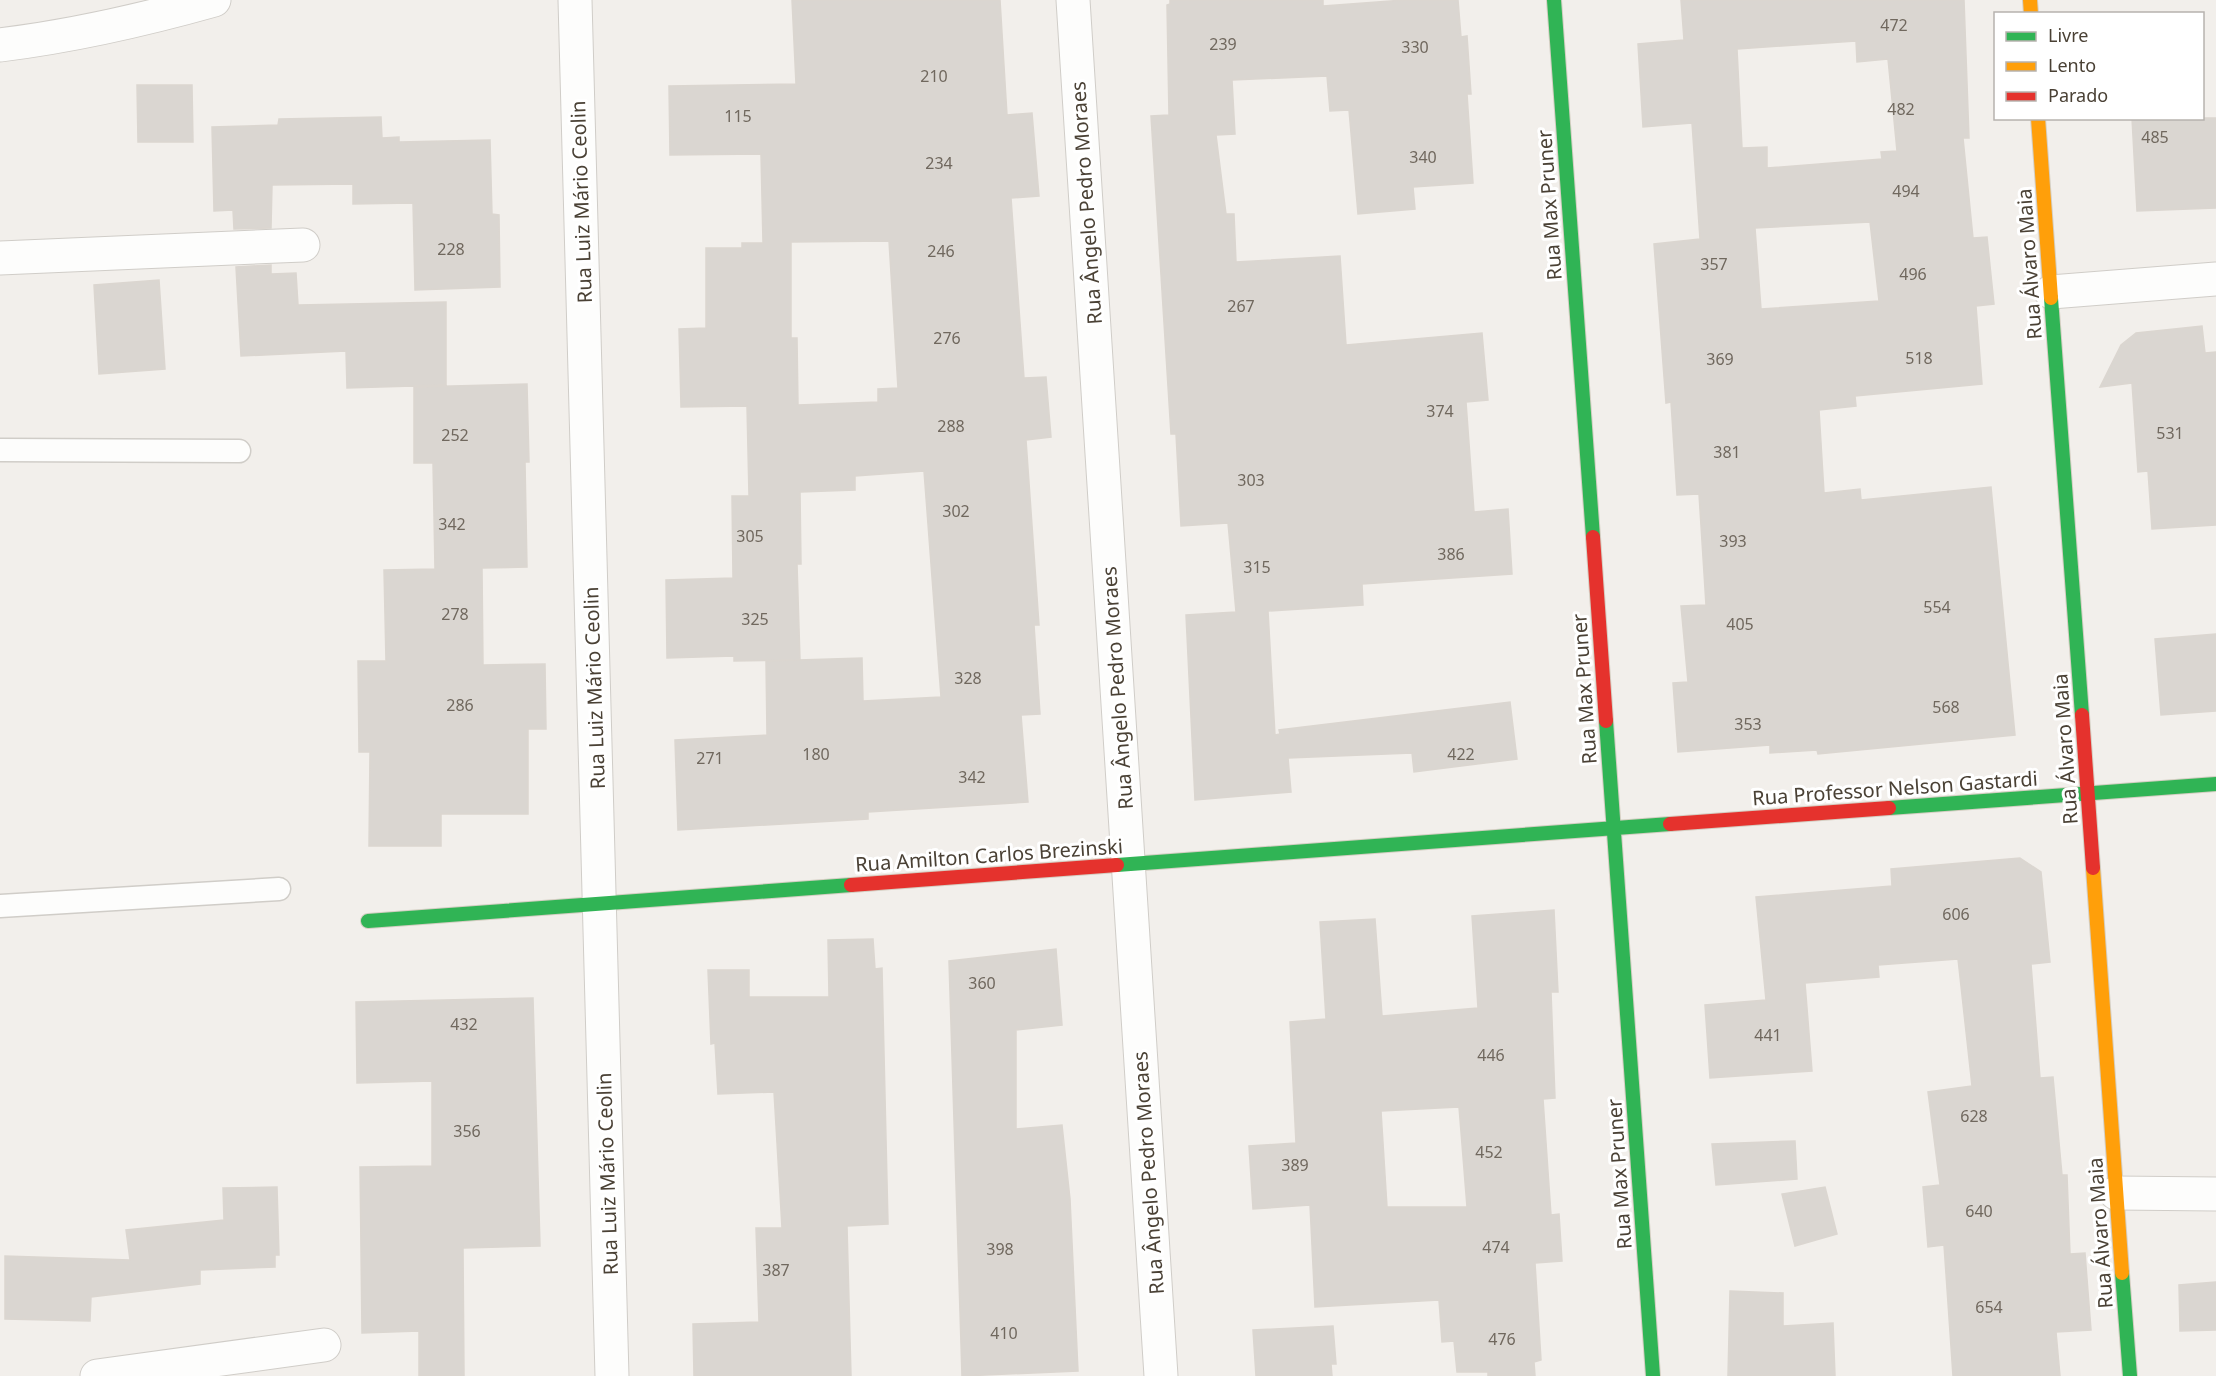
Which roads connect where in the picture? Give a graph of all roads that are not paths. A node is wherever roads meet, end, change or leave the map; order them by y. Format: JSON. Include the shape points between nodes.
{"nodes":[{"id":1,"x":214,"y":0,"type":"edge"},
{"id":2,"x":575,"y":0,"type":"edge"},
{"id":3,"x":1073,"y":0,"type":"edge"},
{"id":4,"x":1554,"y":0,"type":"edge"},
{"id":5,"x":0,"y":45,"type":"edge"},
{"id":6,"x":2038,"y":120,"type":"edge"},
{"id":7,"x":303,"y":245,"type":"dead end"},
{"id":8,"x":0,"y":258,"type":"edge"},
{"id":9,"x":2216,"y":279,"type":"edge"},
{"id":10,"x":2051,"y":292,"type":"junction"},
{"id":11,"x":0,"y":450,"type":"edge"},
{"id":12,"x":239,"y":451,"type":"dead end"},
{"id":13,"x":2216,"y":784,"type":"edge"},
{"id":14,"x":2087,"y":793,"type":"junction"},
{"id":15,"x":1614,"y":828,"type":"junction"},
{"id":16,"x":1128,"y":864,"type":"junction"},
{"id":17,"x":279,"y":889,"type":"dead end"},
{"id":18,"x":599,"y":904,"type":"junction"},
{"id":19,"x":0,"y":906,"type":"edge"},
{"id":20,"x":368,"y":921,"type":"dead end"},
{"id":21,"x":2116,"y":1192,"type":"junction"},
{"id":22,"x":2216,"y":1194,"type":"edge"},
{"id":23,"x":324,"y":1346,"type":"dead end"},
{"id":24,"x":97,"y":1376,"type":"edge"},
{"id":25,"x":612,"y":1376,"type":"edge"},
{"id":26,"x":1161,"y":1376,"type":"edge"},
{"id":27,"x":1653,"y":1376,"type":"edge"},
{"id":28,"x":2130,"y":1376,"type":"edge"}],
"edges":[{"from":1,"to":5,"type":"street","via":[[150,18]]},
{"from":2,"to":18,"type":"street","name":"Rua Luiz Mário Ceolin"},
{"from":3,"to":16,"type":"street","name":"Rua Ângelo Pedro Moraes"},
{"from":4,"to":15,"type":"street","name":"Rua Max Pruner"},
{"from":6,"to":10,"type":"street","name":"Rua Álvaro Maia"},
{"from":7,"to":8,"type":"street"},
{"from":9,"to":10,"type":"street"},
{"from":10,"to":14,"type":"street","name":"Rua Álvaro Maia"},
{"from":11,"to":12,"type":"lane"},
{"from":13,"to":14,"type":"street","name":"Rua Professor Nelson Gastardi"},
{"from":14,"to":15,"type":"street","name":"Rua Professor Nelson Gastardi"},
{"from":14,"to":21,"type":"street","name":"Rua Álvaro Maia"},
{"from":15,"to":16,"type":"street","name":"Rua Amilton Carlos Brezinski"},
{"from":15,"to":27,"type":"street","name":"Rua Max Pruner"},
{"from":16,"to":18,"type":"street","name":"Rua Amilton Carlos Brezinski"},
{"from":16,"to":26,"type":"street","name":"Rua Ângelo Pedro Moraes"},
{"from":17,"to":19,"type":"lane"},
{"from":18,"to":20,"type":"street","name":"Rua Amilton Carlos Brezinski"},
{"from":18,"to":25,"type":"street","name":"Rua Luiz Mário Ceolin"},
{"from":21,"to":22,"type":"street"},
{"from":21,"to":28,"type":"street","name":"Rua Álvaro Maia"},
{"from":23,"to":24,"type":"street"}]}
